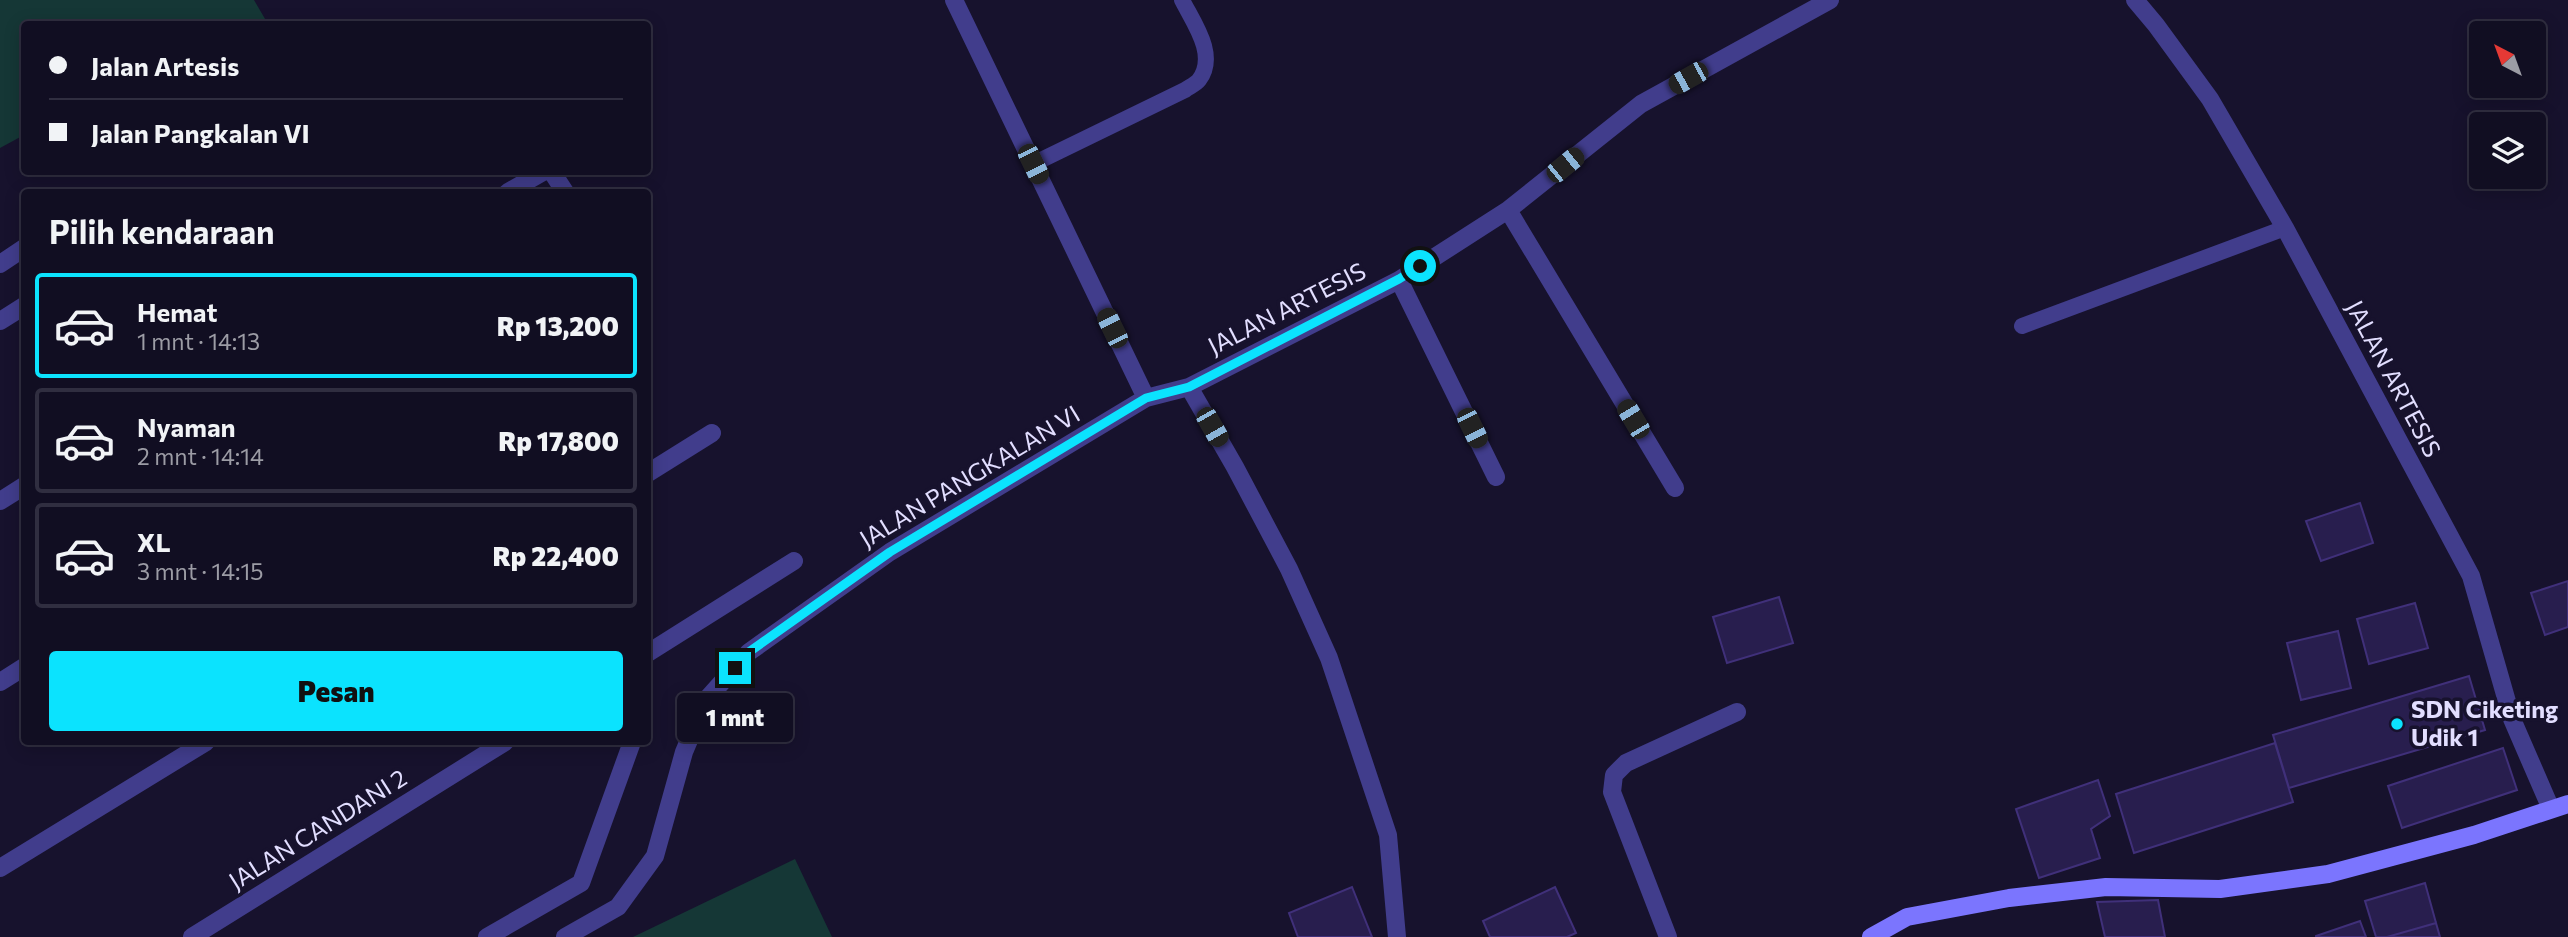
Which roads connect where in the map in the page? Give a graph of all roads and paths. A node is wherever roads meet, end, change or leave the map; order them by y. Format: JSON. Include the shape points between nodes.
{"nodes":[{"id":1,"x":954,"y":0,"type":"edge"},
{"id":2,"x":1182,"y":0,"type":"edge"},
{"id":3,"x":1830,"y":0,"type":"edge"},
{"id":4,"x":2135,"y":0,"type":"edge"},
{"id":5,"x":1033,"y":164,"type":"junction"},
{"id":6,"x":538,"y":175,"type":"edge"},
{"id":7,"x":513,"y":189,"type":"edge"},
{"id":8,"x":1508,"y":210,"type":"junction"},
{"id":9,"x":2285,"y":228,"type":"junction"},
{"id":10,"x":21,"y":250,"type":"edge"},
{"id":11,"x":0,"y":264,"type":"edge"},
{"id":12,"x":1399,"y":279,"type":"junction"},
{"id":13,"x":21,"y":308,"type":"edge"},
{"id":14,"x":0,"y":321,"type":"edge"},
{"id":15,"x":2022,"y":326,"type":"dead end"},
{"id":16,"x":1189,"y":387,"type":"junction"},
{"id":17,"x":1146,"y":398,"type":"junction"},
{"id":18,"x":712,"y":433,"type":"dead end"},
{"id":19,"x":651,"y":470,"type":"edge"},
{"id":20,"x":1496,"y":477,"type":"dead end"},
{"id":21,"x":21,"y":488,"type":"edge"},
{"id":22,"x":1675,"y":488,"type":"dead end"},
{"id":23,"x":0,"y":501,"type":"edge"},
{"id":24,"x":794,"y":561,"type":"dead end"},
{"id":25,"x":651,"y":651,"type":"edge"},
{"id":26,"x":21,"y":669,"type":"edge"},
{"id":27,"x":0,"y":682,"type":"edge"},
{"id":28,"x":1737,"y":712,"type":"dead end"},
{"id":29,"x":201,"y":745,"type":"edge"},
{"id":30,"x":500,"y":745,"type":"edge"},
{"id":31,"x":631,"y":745,"type":"edge"},
{"id":32,"x":2559,"y":806,"type":"edge"},
{"id":33,"x":0,"y":868,"type":"edge"},
{"id":34,"x":192,"y":937,"type":"edge"},
{"id":35,"x":487,"y":937,"type":"edge"},
{"id":36,"x":565,"y":937,"type":"edge"},
{"id":37,"x":1397,"y":937,"type":"edge"},
{"id":38,"x":1668,"y":937,"type":"edge"},
{"id":39,"x":1871,"y":937,"type":"edge"}],
"edges":[{"from":1,"to":5,"type":"street"},
{"from":2,"to":5,"type":"lane","via":[[1204,44],[1205,64],[1199,80]]},
{"from":3,"to":8,"type":"street","name":"JALAN ARTESIS","via":[[1641,104]]},
{"from":4,"to":9,"type":"street","name":"JALAN ARTESIS","via":[[2210,99]]},
{"from":5,"to":17,"type":"street"},
{"from":6,"to":7,"type":"street"},
{"from":8,"to":12,"type":"street","name":"JALAN ARTESIS"},
{"from":8,"to":22,"type":"street"},
{"from":9,"to":15,"type":"lane"},
{"from":9,"to":32,"type":"street","name":"JALAN ARTESIS","via":[[2471,576],[2512,719]]},
{"from":10,"to":11,"type":"street"},
{"from":12,"to":16,"type":"street","name":"JALAN ARTESIS"},
{"from":12,"to":20,"type":"street"},
{"from":13,"to":14,"type":"street"},
{"from":16,"to":17,"type":"street","name":"JALAN ARTESIS"},
{"from":16,"to":37,"type":"street","via":[[1283,558],[1329,658],[1388,835]]},
{"from":17,"to":36,"type":"street","name":"JALAN PANGKALAN VI","via":[[890,552],[749,652],[706,700],[684,752],[655,856],[618,908]]},
{"from":18,"to":19,"type":"street"},
{"from":21,"to":23,"type":"street"},
{"from":24,"to":25,"type":"street"},
{"from":26,"to":27,"type":"street"},
{"from":28,"to":38,"type":"street","via":[[1626,762],[1614,775],[1612,792]]},
{"from":29,"to":33,"type":"street"},
{"from":30,"to":34,"type":"street","name":"JALAN CANDANI 2"},
{"from":31,"to":35,"type":"street","via":[[581,883]]},
{"from":32,"to":39,"type":"street","via":[[2474,835],[2328,874],[2220,889],[2106,887],[2009,898],[1907,917]]}]}
